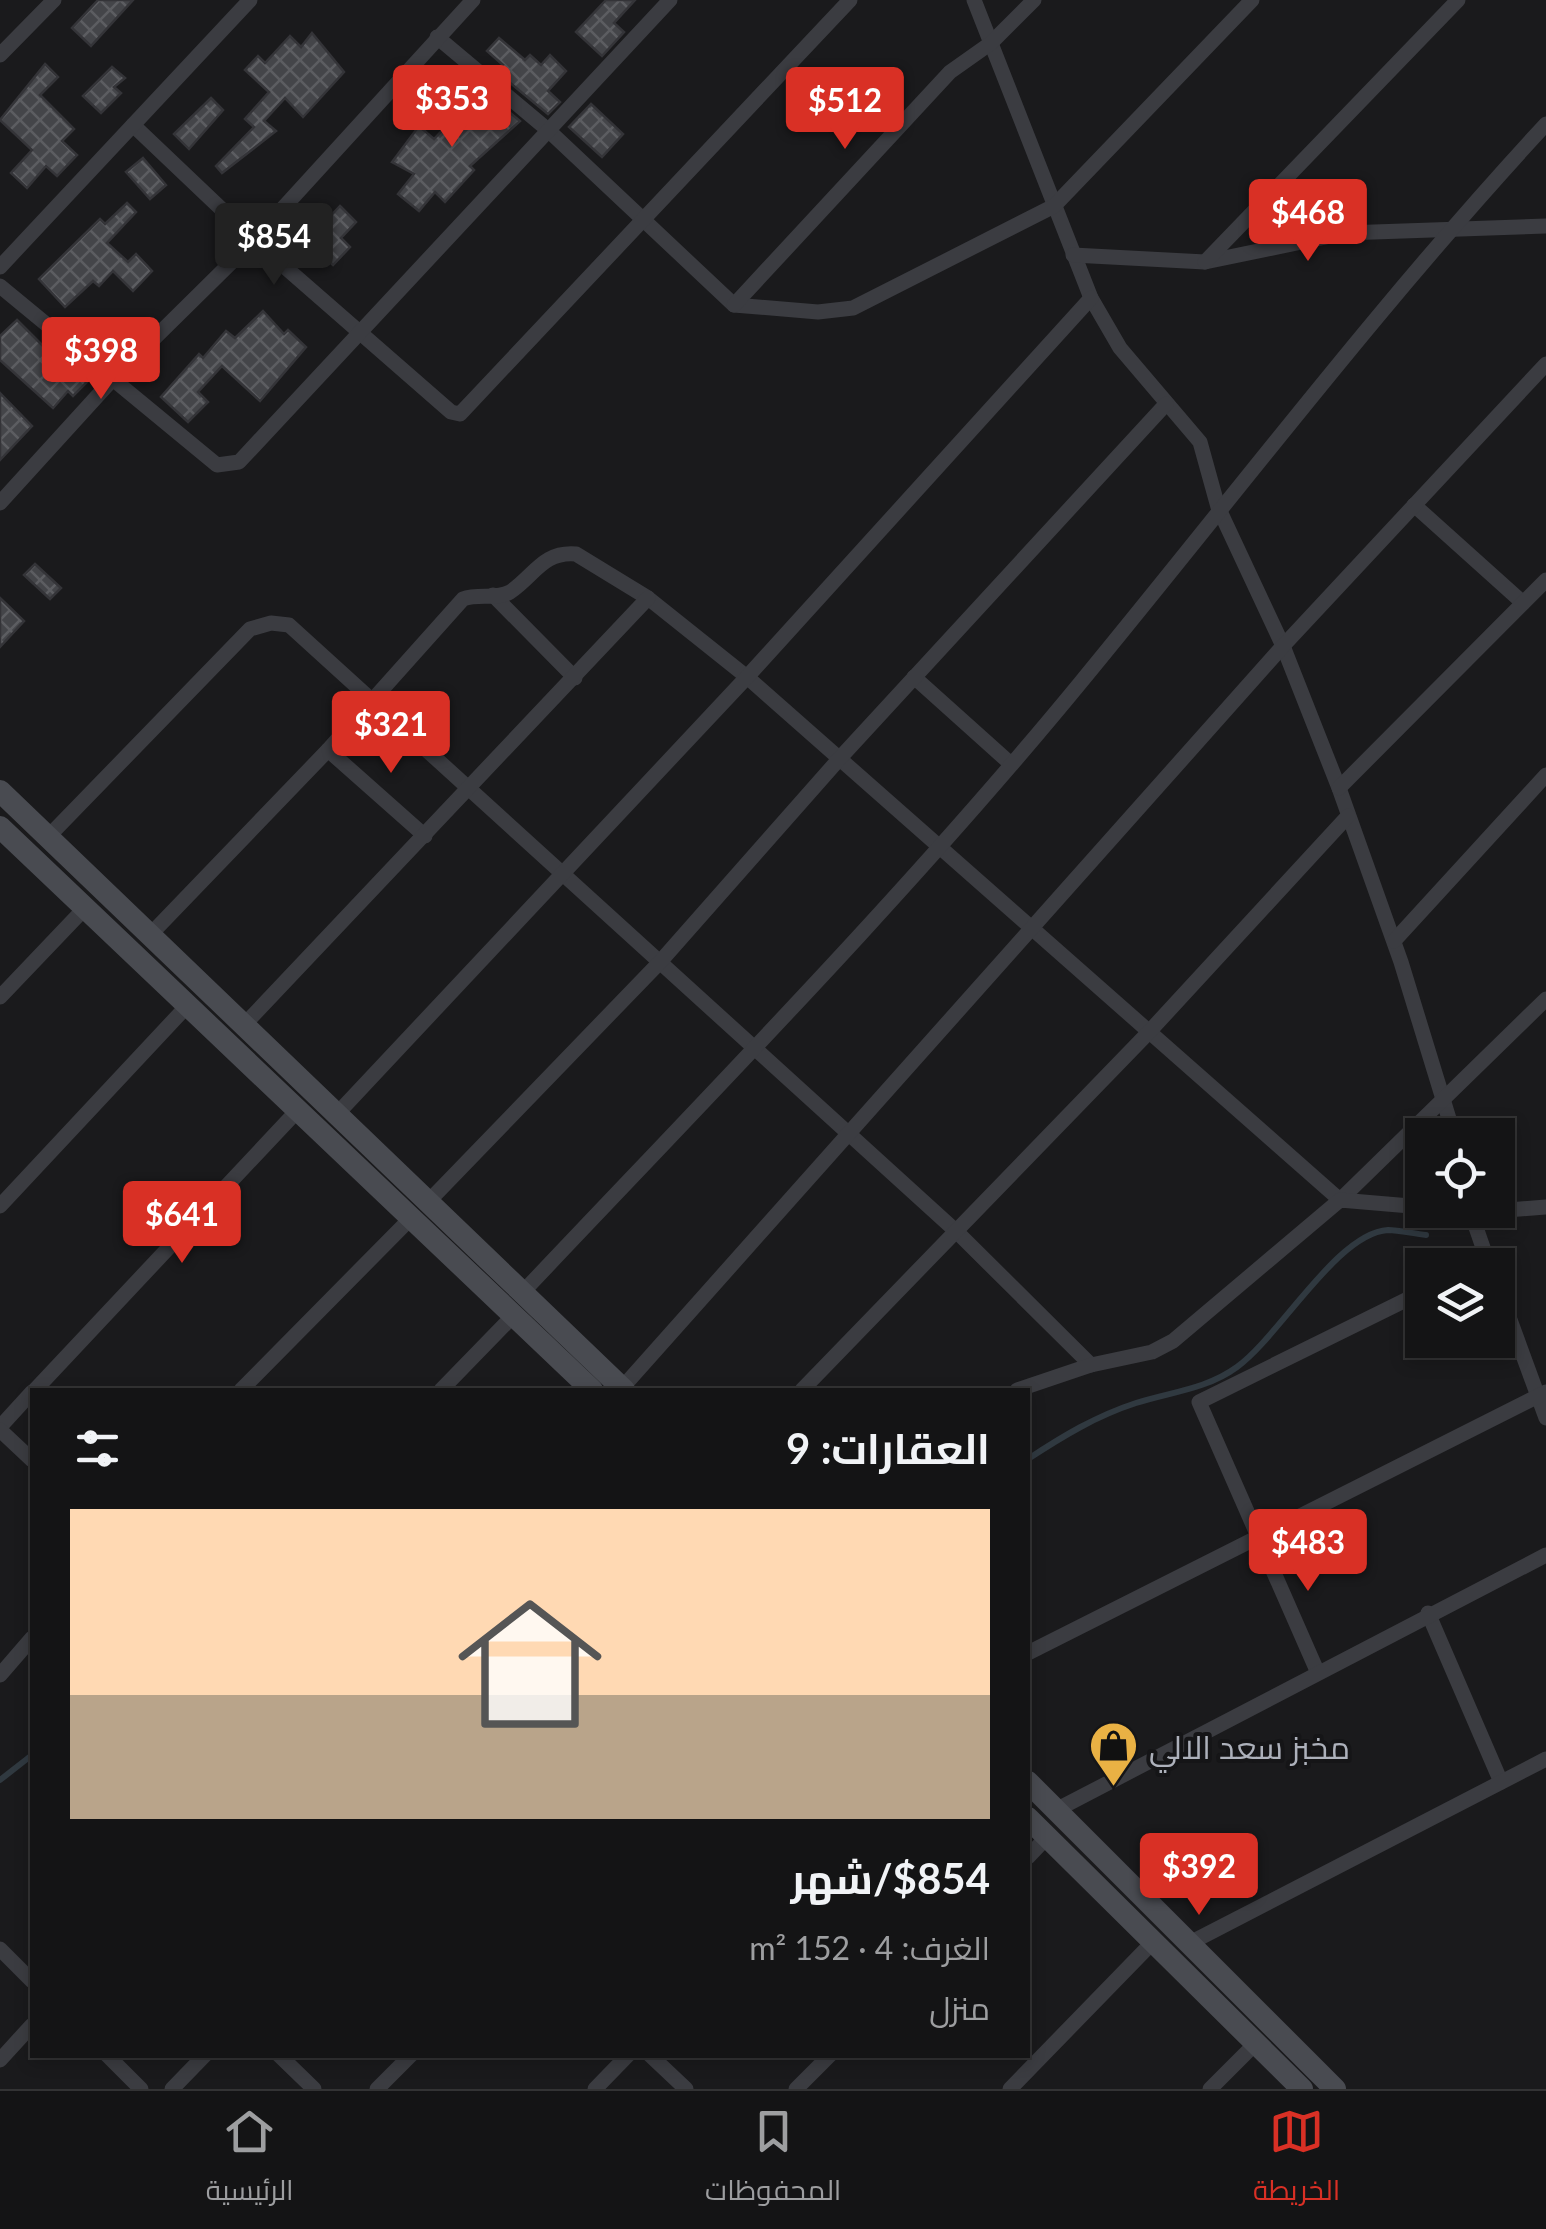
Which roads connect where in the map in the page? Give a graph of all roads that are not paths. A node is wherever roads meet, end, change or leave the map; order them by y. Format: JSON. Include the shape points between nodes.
{"nodes":[{"id":1,"x":54,"y":0,"type":"edge"},
{"id":2,"x":250,"y":0,"type":"edge"},
{"id":3,"x":473,"y":0,"type":"edge"},
{"id":4,"x":670,"y":0,"type":"edge"},
{"id":5,"x":850,"y":0,"type":"edge"},
{"id":6,"x":974,"y":0,"type":"edge"},
{"id":7,"x":1034,"y":0,"type":"edge"},
{"id":8,"x":1252,"y":0,"type":"edge"},
{"id":9,"x":1458,"y":0,"type":"edge"},
{"id":10,"x":437,"y":36,"type":"junction"},
{"id":11,"x":992,"y":42,"type":"junction"},
{"id":12,"x":0,"y":55,"type":"edge"},
{"id":13,"x":1546,"y":124,"type":"edge"},
{"id":14,"x":133,"y":125,"type":"junction"},
{"id":15,"x":548,"y":130,"type":"junction"},
{"id":16,"x":1054,"y":206,"type":"junction"},
{"id":17,"x":642,"y":217,"type":"junction"},
{"id":18,"x":1452,"y":226,"type":"junction"},
{"id":19,"x":1546,"y":226,"type":"edge"},
{"id":20,"x":254,"y":240,"type":"junction"},
{"id":21,"x":1073,"y":255,"type":"junction"},
{"id":22,"x":1205,"y":262,"type":"junction"},
{"id":23,"x":0,"y":267,"type":"edge"},
{"id":24,"x":0,"y":286,"type":"edge"},
{"id":25,"x":1091,"y":298,"type":"junction"},
{"id":26,"x":734,"y":304,"type":"junction"},
{"id":27,"x":357,"y":331,"type":"junction"},
{"id":28,"x":1546,"y":364,"type":"edge"},
{"id":29,"x":111,"y":381,"type":"junction"},
{"id":30,"x":1166,"y":404,"type":"junction"},
{"id":31,"x":0,"y":503,"type":"edge"},
{"id":32,"x":1218,"y":506,"type":"junction"},
{"id":33,"x":1414,"y":506,"type":"junction"},
{"id":34,"x":1546,"y":580,"type":"edge"},
{"id":35,"x":493,"y":596,"type":"junction"},
{"id":36,"x":648,"y":598,"type":"junction"},
{"id":37,"x":1523,"y":603,"type":"junction"},
{"id":38,"x":1283,"y":646,"type":"junction"},
{"id":39,"x":747,"y":677,"type":"junction"},
{"id":40,"x":914,"y":677,"type":"junction"},
{"id":41,"x":575,"y":678,"type":"junction"},
{"id":42,"x":373,"y":700,"type":"junction"},
{"id":43,"x":328,"y":750,"type":"junction"},
{"id":44,"x":840,"y":758,"type":"junction"},
{"id":45,"x":1011,"y":764,"type":"junction"},
{"id":46,"x":1546,"y":775,"type":"edge"},
{"id":47,"x":1340,"y":788,"type":"junction"},
{"id":48,"x":469,"y":790,"type":"junction"},
{"id":49,"x":0,"y":791,"type":"edge"},
{"id":50,"x":1348,"y":816,"type":"junction"},
{"id":51,"x":0,"y":827,"type":"edge"},
{"id":52,"x":425,"y":836,"type":"junction"},
{"id":53,"x":48,"y":837,"type":"junction"},
{"id":54,"x":941,"y":844,"type":"junction"},
{"id":55,"x":563,"y":875,"type":"junction"},
{"id":56,"x":85,"y":908,"type":"junction"},
{"id":57,"x":1031,"y":926,"type":"junction"},
{"id":58,"x":150,"y":935,"type":"junction"},
{"id":59,"x":1394,"y":940,"type":"junction"},
{"id":60,"x":660,"y":962,"type":"junction"},
{"id":61,"x":0,"y":997,"type":"edge"},
{"id":62,"x":1546,"y":999,"type":"edge"},
{"id":63,"x":188,"y":1006,"type":"junction"},
{"id":64,"x":244,"y":1025,"type":"junction"},
{"id":65,"x":1149,"y":1032,"type":"junction"},
{"id":66,"x":755,"y":1047,"type":"junction"},
{"id":67,"x":1446,"y":1101,"type":"junction"},
{"id":68,"x":297,"y":1111,"type":"junction"},
{"id":69,"x":336,"y":1114,"type":"junction"},
{"id":70,"x":1450,"y":1118,"type":"edge"},
{"id":71,"x":846,"y":1135,"type":"junction"},
{"id":72,"x":1340,"y":1200,"type":"junction"},
{"id":73,"x":1405,"y":1205,"type":"edge"},
{"id":74,"x":0,"y":1206,"type":"edge"},
{"id":75,"x":1546,"y":1207,"type":"edge"},
{"id":76,"x":1515,"y":1209,"type":"edge"},
{"id":77,"x":419,"y":1210,"type":"junction"},
{"id":78,"x":958,"y":1233,"type":"junction"},
{"id":79,"x":522,"y":1293,"type":"junction"},
{"id":80,"x":1405,"y":1300,"type":"edge"},
{"id":81,"x":513,"y":1316,"type":"junction"},
{"id":82,"x":1515,"y":1330,"type":"edge"},
{"id":83,"x":1091,"y":1364,"type":"junction"},
{"id":84,"x":37,"y":1388,"type":"edge"},
{"id":85,"x":243,"y":1388,"type":"edge"},
{"id":86,"x":443,"y":1388,"type":"edge"},
{"id":87,"x":590,"y":1388,"type":"edge"},
{"id":88,"x":622,"y":1388,"type":"edge"},
{"id":89,"x":624,"y":1388,"type":"edge"},
{"id":90,"x":804,"y":1388,"type":"edge"},
{"id":91,"x":1022,"y":1388,"type":"edge"},
{"id":92,"x":1541,"y":1393,"type":"edge"},
{"id":93,"x":30,"y":1395,"type":"edge"},
{"id":94,"x":1546,"y":1418,"type":"edge"},
{"id":95,"x":0,"y":1428,"type":"edge"},
{"id":96,"x":30,"y":1458,"type":"edge"},
{"id":97,"x":1257,"y":1534,"type":"junction"},
{"id":98,"x":1546,"y":1555,"type":"edge"},
{"id":99,"x":1428,"y":1613,"type":"junction"},
{"id":100,"x":30,"y":1640,"type":"edge"},
{"id":101,"x":1030,"y":1652,"type":"edge"},
{"id":102,"x":1318,"y":1674,"type":"junction"},
{"id":103,"x":0,"y":1675,"type":"edge"},
{"id":104,"x":1546,"y":1759,"type":"edge"},
{"id":105,"x":1502,"y":1782,"type":"junction"},
{"id":106,"x":1030,"y":1784,"type":"edge"},
{"id":107,"x":1056,"y":1810,"type":"junction"},
{"id":108,"x":1030,"y":1820,"type":"edge"},
{"id":109,"x":1047,"y":1837,"type":"junction"},
{"id":110,"x":1030,"y":1854,"type":"edge"},
{"id":111,"x":1152,"y":1943,"type":"junction"},
{"id":112,"x":1188,"y":1944,"type":"junction"},
{"id":113,"x":0,"y":1949,"type":"edge"},
{"id":114,"x":30,"y":1978,"type":"edge"},
{"id":115,"x":30,"y":2027,"type":"edge"},
{"id":116,"x":1255,"y":2044,"type":"junction"},
{"id":117,"x":110,"y":2058,"type":"edge"},
{"id":118,"x":203,"y":2058,"type":"edge"},
{"id":119,"x":282,"y":2058,"type":"edge"},
{"id":120,"x":407,"y":2058,"type":"edge"},
{"id":121,"x":625,"y":2058,"type":"edge"},
{"id":122,"x":653,"y":2058,"type":"edge"},
{"id":123,"x":827,"y":2058,"type":"edge"},
{"id":124,"x":0,"y":2060,"type":"edge"},
{"id":125,"x":141,"y":2089,"type":"edge"},
{"id":126,"x":172,"y":2089,"type":"edge"},
{"id":127,"x":314,"y":2089,"type":"edge"},
{"id":128,"x":377,"y":2089,"type":"edge"},
{"id":129,"x":595,"y":2089,"type":"edge"},
{"id":130,"x":686,"y":2089,"type":"edge"},
{"id":131,"x":796,"y":2089,"type":"edge"},
{"id":132,"x":1010,"y":2089,"type":"edge"},
{"id":133,"x":1210,"y":2089,"type":"edge"},
{"id":134,"x":1302,"y":2089,"type":"edge"},
{"id":135,"x":1335,"y":2089,"type":"edge"}],
"edges":[{"from":1,"to":12,"type":"street"},
{"from":2,"to":14,"type":"street"},
{"from":3,"to":10,"type":"street"},
{"from":4,"to":15,"type":"street"},
{"from":5,"to":17,"type":"street"},
{"from":6,"to":11,"type":"street"},
{"from":7,"to":11,"type":"street"},
{"from":8,"to":16,"type":"street"},
{"from":9,"to":22,"type":"street"},
{"from":10,"to":15,"type":"street"},
{"from":10,"to":20,"type":"street"},
{"from":11,"to":16,"type":"street"},
{"from":11,"to":26,"type":"street","via":[[950,72]]},
{"from":13,"to":18,"type":"street"},
{"from":14,"to":20,"type":"street"},
{"from":14,"to":23,"type":"street"},
{"from":15,"to":17,"type":"street"},
{"from":15,"to":27,"type":"street"},
{"from":16,"to":21,"type":"street"},
{"from":16,"to":26,"type":"street","via":[[853,308],[818,312]]},
{"from":17,"to":26,"type":"street"},
{"from":17,"to":27,"type":"street","via":[[460,414]]},
{"from":18,"to":19,"type":"street"},
{"from":18,"to":22,"type":"street","via":[[1346,233]]},
{"from":18,"to":32,"type":"street"},
{"from":20,"to":27,"type":"street"},
{"from":20,"to":29,"type":"street"},
{"from":21,"to":22,"type":"street"},
{"from":21,"to":25,"type":"street"},
{"from":24,"to":29,"type":"street"},
{"from":25,"to":30,"type":"street","via":[[1120,348]]},
{"from":25,"to":39,"type":"street"},
{"from":27,"to":29,"type":"street","via":[[239,462],[227,467]]},
{"from":28,"to":33,"type":"street"},
{"from":29,"to":31,"type":"street"},
{"from":30,"to":32,"type":"street","via":[[1200,442]]},
{"from":30,"to":40,"type":"street"},
{"from":32,"to":38,"type":"street"},
{"from":32,"to":45,"type":"street"},
{"from":33,"to":37,"type":"street"},
{"from":33,"to":38,"type":"street"},
{"from":34,"to":37,"type":"street"},
{"from":35,"to":36,"type":"street","via":[[508,593],[562,553],[576,554]]},
{"from":35,"to":41,"type":"street"},
{"from":35,"to":42,"type":"street","via":[[463,599]]},
{"from":36,"to":39,"type":"street"},
{"from":36,"to":41,"type":"street"},
{"from":37,"to":47,"type":"street"},
{"from":38,"to":47,"type":"street"},
{"from":38,"to":57,"type":"street"},
{"from":39,"to":44,"type":"street"},
{"from":39,"to":55,"type":"street"},
{"from":40,"to":44,"type":"street"},
{"from":40,"to":45,"type":"street"},
{"from":41,"to":48,"type":"street"},
{"from":42,"to":43,"type":"street"},
{"from":42,"to":48,"type":"street"},
{"from":42,"to":53,"type":"street","via":[[289,625],[250,629]]},
{"from":43,"to":52,"type":"street"},
{"from":43,"to":58,"type":"street"},
{"from":44,"to":54,"type":"street"},
{"from":44,"to":60,"type":"street"},
{"from":45,"to":54,"type":"street"},
{"from":46,"to":59,"type":"street"},
{"from":47,"to":50,"type":"street"},
{"from":48,"to":52,"type":"street"},
{"from":48,"to":55,"type":"street"},
{"from":49,"to":53,"type":"main road"},
{"from":50,"to":59,"type":"street"},
{"from":50,"to":65,"type":"street"},
{"from":51,"to":56,"type":"main road"},
{"from":52,"to":64,"type":"street"},
{"from":53,"to":58,"type":"main road"},
{"from":54,"to":57,"type":"street"},
{"from":54,"to":66,"type":"street"},
{"from":55,"to":60,"type":"street"},
{"from":55,"to":69,"type":"street"},
{"from":56,"to":61,"type":"street"},
{"from":56,"to":63,"type":"main road"},
{"from":57,"to":65,"type":"street"},
{"from":57,"to":71,"type":"street"},
{"from":58,"to":64,"type":"main road"},
{"from":59,"to":67,"type":"street"},
{"from":60,"to":66,"type":"street"},
{"from":60,"to":77,"type":"street"},
{"from":62,"to":67,"type":"street"},
{"from":63,"to":68,"type":"main road"},
{"from":63,"to":74,"type":"street"},
{"from":64,"to":69,"type":"main road"},
{"from":65,"to":72,"type":"street"},
{"from":65,"to":78,"type":"street"},
{"from":66,"to":71,"type":"street"},
{"from":66,"to":79,"type":"street"},
{"from":67,"to":70,"type":"street"},
{"from":67,"to":72,"type":"street"},
{"from":68,"to":77,"type":"main road"},
{"from":68,"to":84,"type":"street"},
{"from":69,"to":77,"type":"main road"},
{"from":71,"to":78,"type":"street"},
{"from":71,"to":89,"type":"street"},
{"from":72,"to":73,"type":"street"},
{"from":72,"to":83,"type":"street","via":[[1173,1341]]},
{"from":75,"to":76,"type":"street"},
{"from":77,"to":79,"type":"main road"},
{"from":77,"to":81,"type":"main road"},
{"from":77,"to":85,"type":"street"},
{"from":78,"to":83,"type":"street"},
{"from":78,"to":90,"type":"street"},
{"from":79,"to":88,"type":"main road"},
{"from":80,"to":97,"type":"street","via":[[1200,1402]]},
{"from":81,"to":86,"type":"street"},
{"from":81,"to":87,"type":"main road"},
{"from":82,"to":92,"type":"street"},
{"from":83,"to":91,"type":"street"},
{"from":92,"to":94,"type":"street"},
{"from":92,"to":97,"type":"street"},
{"from":93,"to":95,"type":"street"},
{"from":95,"to":96,"type":"street"},
{"from":97,"to":101,"type":"street"},
{"from":97,"to":102,"type":"street"},
{"from":98,"to":99,"type":"street"},
{"from":99,"to":102,"type":"street"},
{"from":99,"to":105,"type":"street"},
{"from":100,"to":103,"type":"street"},
{"from":102,"to":107,"type":"street"},
{"from":104,"to":105,"type":"street"},
{"from":105,"to":112,"type":"street"},
{"from":106,"to":107,"type":"main road"},
{"from":107,"to":112,"type":"main road"},
{"from":108,"to":109,"type":"main road"},
{"from":109,"to":110,"type":"street"},
{"from":109,"to":111,"type":"main road"},
{"from":111,"to":116,"type":"main road"},
{"from":111,"to":132,"type":"street"},
{"from":112,"to":135,"type":"main road"},
{"from":113,"to":114,"type":"street"},
{"from":115,"to":124,"type":"street"},
{"from":116,"to":133,"type":"street"},
{"from":116,"to":134,"type":"main road"},
{"from":117,"to":125,"type":"street"},
{"from":118,"to":126,"type":"street"},
{"from":119,"to":127,"type":"street"},
{"from":120,"to":128,"type":"street"},
{"from":121,"to":129,"type":"street"},
{"from":122,"to":130,"type":"street"},
{"from":123,"to":131,"type":"street"}]}
